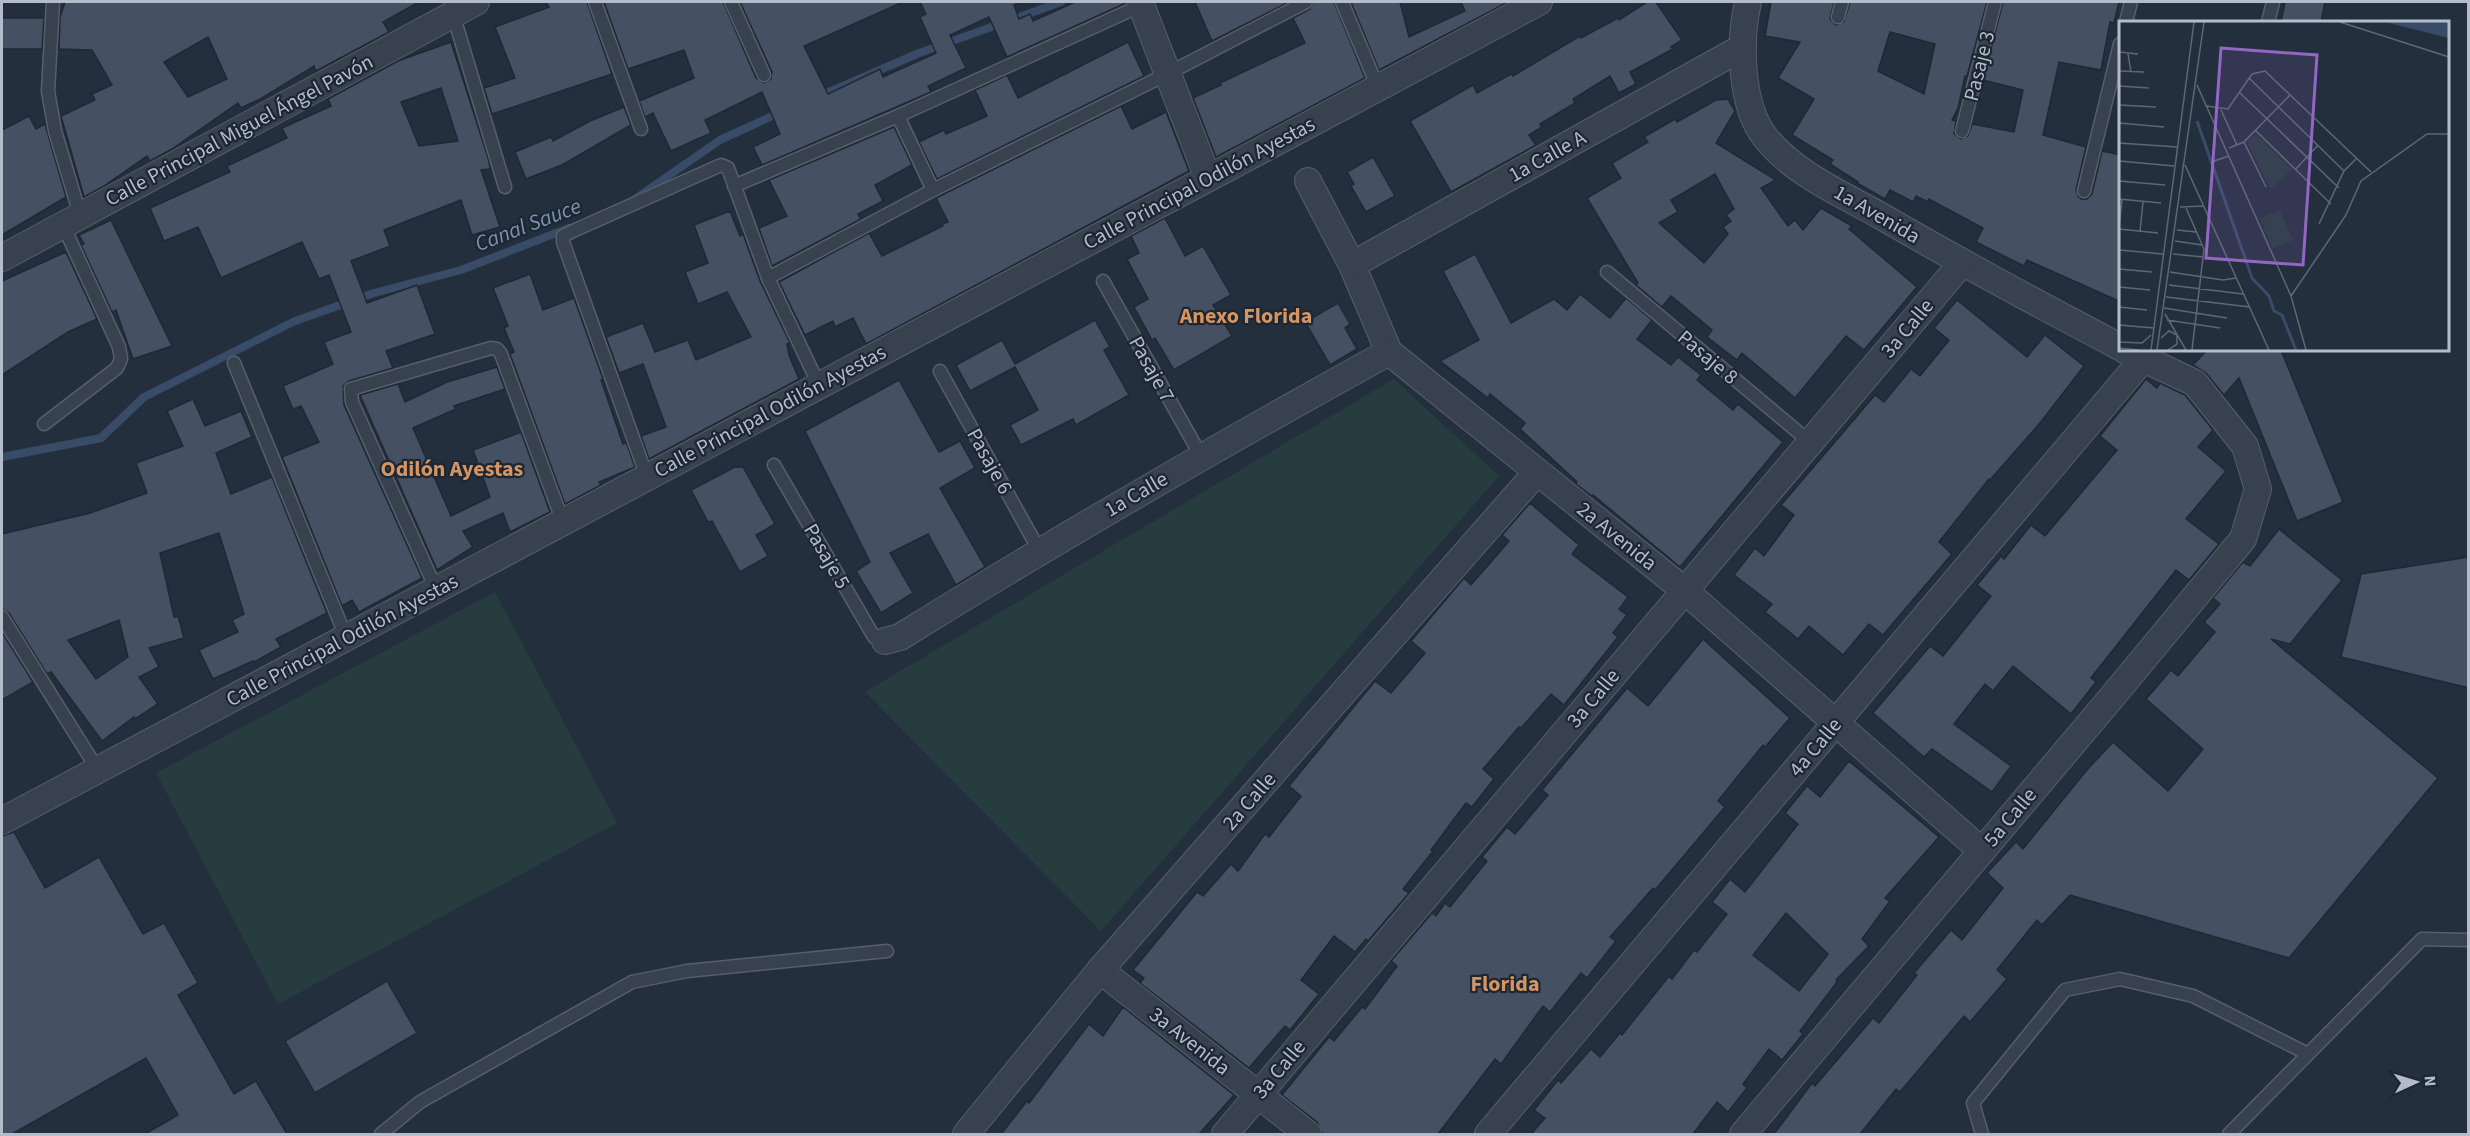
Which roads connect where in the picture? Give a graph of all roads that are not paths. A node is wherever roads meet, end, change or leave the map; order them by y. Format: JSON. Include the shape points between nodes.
{"nodes":[{"id":1,"x":53,"y":2,"type":"edge"},
{"id":2,"x":476,"y":2,"type":"edge"},
{"id":3,"x":595,"y":2,"type":"edge"},
{"id":4,"x":731,"y":2,"type":"edge"},
{"id":5,"x":1306,"y":2,"type":"edge"},
{"id":6,"x":1342,"y":2,"type":"edge"},
{"id":7,"x":1539,"y":2,"type":"edge"},
{"id":8,"x":1748,"y":2,"type":"edge"},
{"id":9,"x":1842,"y":2,"type":"edge"},
{"id":10,"x":1995,"y":2,"type":"edge"},
{"id":11,"x":2131,"y":2,"type":"edge"},
{"id":12,"x":2273,"y":2,"type":"edge"},
{"id":13,"x":1141,"y":3,"type":"edge"},
{"id":14,"x":453,"y":14,"type":"junction"},
{"id":15,"x":1838,"y":17,"type":"dead end"},
{"id":16,"x":2126,"y":21,"type":"edge"},
{"id":17,"x":2268,"y":21,"type":"edge"},
{"id":18,"x":1743,"y":47,"type":"junction"},
{"id":19,"x":2119,"y":52,"type":"edge"},
{"id":20,"x":1167,"y":74,"type":"junction"},
{"id":21,"x":764,"y":75,"type":"dead end"},
{"id":22,"x":1378,"y":88,"type":"junction"},
{"id":23,"x":898,"y":116,"type":"junction"},
{"id":24,"x":641,"y":129,"type":"dead end"},
{"id":25,"x":1962,"y":131,"type":"dead end"},
{"id":26,"x":1208,"y":178,"type":"junction"},
{"id":27,"x":1308,"y":181,"type":"dead end"},
{"id":28,"x":734,"y":186,"type":"junction"},
{"id":29,"x":505,"y":187,"type":"dead end"},
{"id":30,"x":933,"y":190,"type":"junction"},
{"id":31,"x":2084,"y":191,"type":"dead end"},
{"id":32,"x":72,"y":220,"type":"junction"},
{"id":33,"x":2,"y":258,"type":"edge"},
{"id":34,"x":1962,"y":263,"type":"junction"},
{"id":35,"x":1352,"y":265,"type":"junction"},
{"id":36,"x":1607,"y":272,"type":"dead end"},
{"id":37,"x":768,"y":278,"type":"junction"},
{"id":38,"x":1103,"y":281,"type":"dead end"},
{"id":39,"x":2119,"y":346,"type":"edge"},
{"id":40,"x":1389,"y":352,"type":"junction"},
{"id":41,"x":2134,"y":354,"type":"edge"},
{"id":42,"x":234,"y":363,"type":"dead end"},
{"id":43,"x":940,"y":372,"type":"dead end"},
{"id":44,"x":819,"y":385,"type":"junction"},
{"id":45,"x":44,"y":424,"type":"dead end"},
{"id":46,"x":1810,"y":442,"type":"junction"},
{"id":47,"x":1201,"y":456,"type":"junction"},
{"id":48,"x":774,"y":465,"type":"dead end"},
{"id":49,"x":1538,"y":472,"type":"junction"},
{"id":50,"x":647,"y":477,"type":"junction"},
{"id":51,"x":563,"y":522,"type":"junction"},
{"id":52,"x":1040,"y":550,"type":"junction"},
{"id":53,"x":436,"y":589,"type":"junction"},
{"id":54,"x":1684,"y":590,"type":"junction"},
{"id":55,"x":2,"y":617,"type":"edge"},
{"id":56,"x":346,"y":638,"type":"junction"},
{"id":57,"x":885,"y":641,"type":"joint"},
{"id":58,"x":1835,"y":724,"type":"junction"},
{"id":59,"x":98,"y":770,"type":"junction"},
{"id":60,"x":2,"y":821,"type":"edge"},
{"id":61,"x":1982,"y":851,"type":"junction"},
{"id":62,"x":2469,"y":940,"type":"edge"},
{"id":63,"x":887,"y":951,"type":"dead end"},
{"id":64,"x":1100,"y":970,"type":"junction"},
{"id":65,"x":2308,"y":1054,"type":"junction"},
{"id":66,"x":1257,"y":1094,"type":"junction"},
{"id":67,"x":380,"y":1134,"type":"edge"},
{"id":68,"x":966,"y":1134,"type":"edge"},
{"id":69,"x":1225,"y":1134,"type":"edge"},
{"id":70,"x":1308,"y":1134,"type":"edge"},
{"id":71,"x":1488,"y":1134,"type":"edge"},
{"id":72,"x":1743,"y":1134,"type":"edge"},
{"id":73,"x":1982,"y":1134,"type":"edge"},
{"id":74,"x":2229,"y":1134,"type":"edge"}],
"edges":[{"from":1,"to":32,"type":"lane","via":[[48,91]]},
{"from":2,"to":14,"type":"street","name":"Calle Principal Miguel Ángel Pavón"},
{"from":3,"to":24,"type":"lane"},
{"from":4,"to":21,"type":"lane"},
{"from":5,"to":20,"type":"lane"},
{"from":6,"to":22,"type":"lane"},
{"from":7,"to":22,"type":"street","name":"Calle Principal Odilón Ayestas"},
{"from":8,"to":18,"type":"street","name":"1a Avenida","via":[[1742,25]]},
{"from":9,"to":15,"type":"lane"},
{"from":10,"to":25,"type":"lane","name":"Pasaje 3"},
{"from":11,"to":16,"type":"lane"},
{"from":12,"to":17,"type":"lane"},
{"from":13,"to":20,"type":"street"},
{"from":13,"to":23,"type":"lane"},
{"from":14,"to":29,"type":"lane"},
{"from":14,"to":32,"type":"street","name":"Calle Principal Miguel Ángel Pavón"},
{"from":18,"to":34,"type":"street","name":"1a Avenida","via":[[1749,108],[1764,136],[1780,153],[1809,175]]},
{"from":18,"to":35,"type":"street","name":"1a Calle A"},
{"from":19,"to":31,"type":"lane"},
{"from":20,"to":26,"type":"street"},
{"from":20,"to":30,"type":"lane"},
{"from":22,"to":26,"type":"street","name":"Calle Principal Odilón Ayestas"},
{"from":23,"to":28,"type":"lane"},
{"from":23,"to":30,"type":"lane"},
{"from":26,"to":44,"type":"street","name":"Calle Principal Odilón Ayestas"},
{"from":27,"to":35,"type":"street","name":"2a Avenida"},
{"from":28,"to":37,"type":"lane"},
{"from":28,"to":50,"type":"lane","via":[[728,168],[721,165],[563,236]]},
{"from":30,"to":37,"type":"lane"},
{"from":32,"to":33,"type":"street","name":"Calle Principal Miguel Ángel Pavón"},
{"from":32,"to":45,"type":"lane","via":[[121,360],[117,368]]},
{"from":34,"to":39,"type":"street","name":"1a Avenida"},
{"from":34,"to":46,"type":"street","name":"3a Calle"},
{"from":35,"to":40,"type":"street","name":"2a Avenida"},
{"from":36,"to":46,"type":"lane","name":"Pasaje 8"},
{"from":37,"to":44,"type":"lane"},
{"from":38,"to":47,"type":"lane","name":"Pasaje 7"},
{"from":40,"to":47,"type":"street","name":"1a Calle"},
{"from":40,"to":49,"type":"street","name":"2a Avenida"},
{"from":41,"to":58,"type":"street","name":"4a Calle"},
{"from":41,"to":61,"type":"street","name":"5a Calle","via":[[2195,383],[2245,446],[2258,489],[2243,539]]},
{"from":42,"to":56,"type":"lane"},
{"from":43,"to":52,"type":"lane","name":"Pasaje 6"},
{"from":44,"to":50,"type":"street","name":"Calle Principal Odilón Ayestas"},
{"from":46,"to":54,"type":"street","name":"3a Calle"},
{"from":47,"to":52,"type":"street","name":"1a Calle"},
{"from":48,"to":57,"type":"lane","name":"Pasaje 5","via":[[874,637]]},
{"from":49,"to":54,"type":"street","name":"2a Avenida"},
{"from":49,"to":64,"type":"street","name":"2a Calle"},
{"from":50,"to":51,"type":"street","name":"Calle Principal Odilón Ayestas"},
{"from":51,"to":53,"type":"street","name":"Calle Principal Odilón Ayestas"},
{"from":51,"to":53,"type":"lane","via":[[497,349],[351,389],[352,402]]},
{"from":52,"to":57,"type":"street","name":"1a Calle","via":[[900,637]]},
{"from":53,"to":56,"type":"street","name":"Calle Principal Odilón Ayestas"},
{"from":54,"to":58,"type":"street","name":"2a Avenida"},
{"from":54,"to":66,"type":"street","name":"3a Calle"},
{"from":55,"to":59,"type":"lane"},
{"from":56,"to":59,"type":"street","name":"Calle Principal Odilón Ayestas"},
{"from":58,"to":61,"type":"street","name":"2a Avenida"},
{"from":58,"to":71,"type":"street","name":"4a Calle"},
{"from":59,"to":60,"type":"street","name":"Calle Principal Odilón Ayestas"},
{"from":61,"to":72,"type":"street","name":"5a Calle"},
{"from":62,"to":65,"type":"lane","via":[[2422,939]]},
{"from":63,"to":67,"type":"lane","via":[[687,971],[632,982],[420,1102]]},
{"from":64,"to":66,"type":"street","name":"3a Avenida"},
{"from":64,"to":68,"type":"street","name":"2a Calle"},
{"from":65,"to":73,"type":"lane","via":[[2193,996],[2120,980],[2065,990],[1973,1103]]},
{"from":65,"to":74,"type":"lane"},
{"from":66,"to":69,"type":"street","name":"3a Calle"},
{"from":66,"to":70,"type":"street","name":"3a Avenida"}]}
